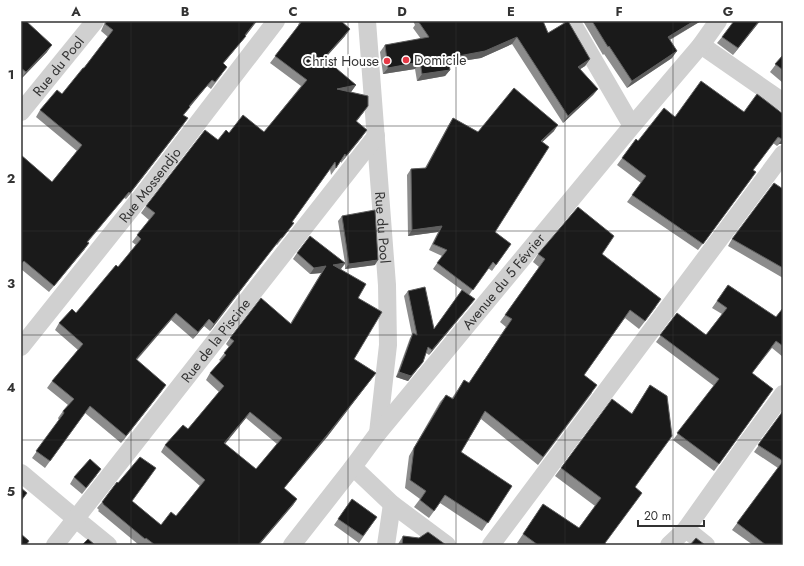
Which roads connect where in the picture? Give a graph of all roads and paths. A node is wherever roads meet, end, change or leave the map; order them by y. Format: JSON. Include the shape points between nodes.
{"nodes":[{"id":1,"x":95,"y":21,"type":"edge"},
{"id":2,"x":276,"y":21,"type":"edge"},
{"id":3,"x":571,"y":21,"type":"edge"},
{"id":4,"x":718,"y":21,"type":"edge"},
{"id":5,"x":363,"y":25,"type":"edge"},
{"id":6,"x":701,"y":45,"type":"junction"},
{"id":7,"x":783,"y":102,"type":"edge"},
{"id":8,"x":21,"y":112,"type":"edge"},
{"id":9,"x":632,"y":126,"type":"junction"},
{"id":10,"x":376,"y":136,"type":"junction"},
{"id":11,"x":783,"y":154,"type":"edge"},
{"id":12,"x":21,"y":347,"type":"edge"},
{"id":13,"x":783,"y":394,"type":"edge"},
{"id":14,"x":378,"y":433,"type":"junction"},
{"id":15,"x":353,"y":467,"type":"junction"},
{"id":16,"x":21,"y":473,"type":"edge"},
{"id":17,"x":392,"y":504,"type":"junction"},
{"id":18,"x":76,"y":519,"type":"junction"},
{"id":19,"x":686,"y":530,"type":"junction"},
{"id":20,"x":55,"y":545,"type":"edge"},
{"id":21,"x":108,"y":545,"type":"edge"},
{"id":22,"x":292,"y":545,"type":"edge"},
{"id":23,"x":386,"y":545,"type":"edge"},
{"id":24,"x":447,"y":545,"type":"edge"},
{"id":25,"x":491,"y":545,"type":"edge"},
{"id":26,"x":669,"y":545,"type":"edge"},
{"id":27,"x":706,"y":545,"type":"edge"}],
"edges":[{"from":1,"to":8,"type":"street","name":"Rue du Pool"},
{"from":2,"to":12,"type":"street","name":"Rue Mossendjo"},
{"from":3,"to":9,"type":"street"},
{"from":4,"to":6,"type":"street","name":"Avenue du 5 Février"},
{"from":5,"to":10,"type":"street","name":"Rue du Pool"},
{"from":6,"to":7,"type":"street"},
{"from":6,"to":9,"type":"street","name":"Avenue du 5 Février"},
{"from":9,"to":14,"type":"street","name":"Avenue du 5 Février"},
{"from":10,"to":14,"type":"street","name":"Rue du Pool","via":[[388,285],[388,345]]},
{"from":10,"to":18,"type":"street","name":"Rue de la Piscine"},
{"from":11,"to":25,"type":"street"},
{"from":13,"to":19,"type":"street"},
{"from":14,"to":15,"type":"street","name":"Avenue du 5 Février"},
{"from":15,"to":17,"type":"street"},
{"from":15,"to":22,"type":"street","name":"Avenue du 5 Février"},
{"from":16,"to":18,"type":"street"},
{"from":17,"to":23,"type":"street"},
{"from":17,"to":24,"type":"street"},
{"from":18,"to":20,"type":"street","name":"Rue de la Piscine"},
{"from":18,"to":21,"type":"street"},
{"from":19,"to":26,"type":"street"},
{"from":19,"to":27,"type":"street"}]}
